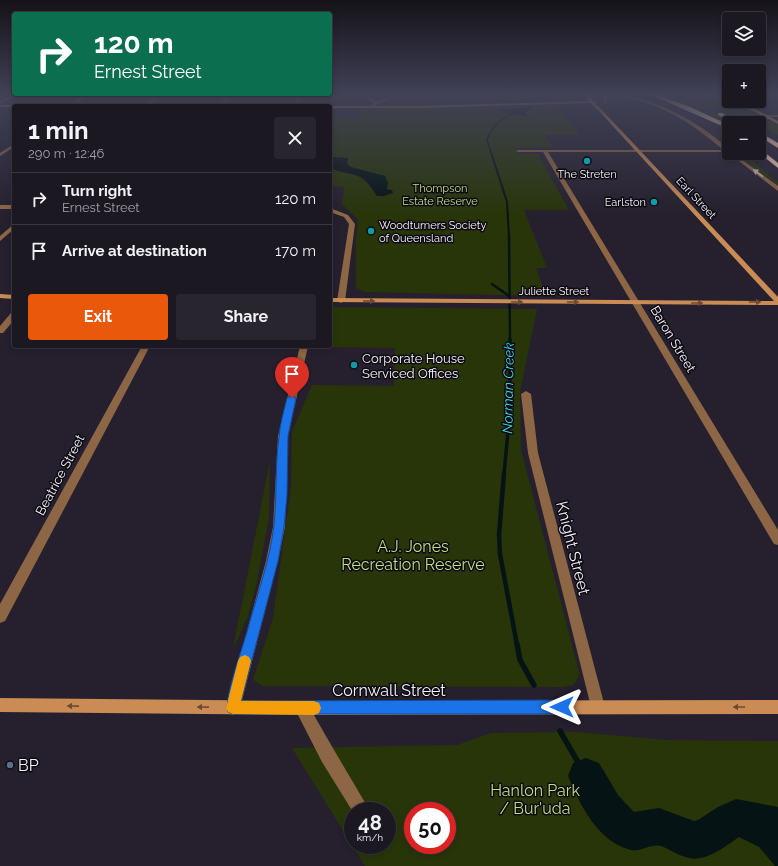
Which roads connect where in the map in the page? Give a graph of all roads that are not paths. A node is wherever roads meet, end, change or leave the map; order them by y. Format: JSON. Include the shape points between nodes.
{"nodes":[{"id":1,"x":622,"y":134,"type":"edge"},
{"id":2,"x":708,"y":134,"type":"edge"},
{"id":3,"x":766,"y":138,"type":"edge"},
{"id":4,"x":12,"y":146,"type":"edge"},
{"id":5,"x":722,"y":146,"type":"edge"},
{"id":6,"x":778,"y":146,"type":"edge"},
{"id":7,"x":766,"y":150,"type":"edge"},
{"id":8,"x":518,"y":151,"type":"dead end"},
{"id":9,"x":546,"y":151,"type":"junction"},
{"id":10,"x":637,"y":151,"type":"junction"},
{"id":11,"x":722,"y":152,"type":"edge"},
{"id":12,"x":0,"y":155,"type":"edge"},
{"id":13,"x":766,"y":156,"type":"edge"},
{"id":14,"x":778,"y":158,"type":"edge"},
{"id":15,"x":740,"y":160,"type":"edge"},
{"id":16,"x":778,"y":166,"type":"edge"},
{"id":17,"x":778,"y":189,"type":"edge"},
{"id":18,"x":0,"y":207,"type":"edge"},
{"id":19,"x":12,"y":207,"type":"edge"},
{"id":20,"x":332,"y":211,"type":"edge"},
{"id":21,"x":12,"y":228,"type":"edge"},
{"id":22,"x":0,"y":239,"type":"edge"},
{"id":23,"x":0,"y":296,"type":"edge"},
{"id":24,"x":12,"y":297,"type":"edge"},
{"id":25,"x":332,"y":300,"type":"edge"},
{"id":26,"x":341,"y":300,"type":"junction"},
{"id":27,"x":778,"y":302,"type":"edge"},
{"id":28,"x":636,"y":303,"type":"junction"},
{"id":29,"x":12,"y":317,"type":"edge"},
{"id":30,"x":0,"y":331,"type":"edge"},
{"id":31,"x":145,"y":348,"type":"edge"},
{"id":32,"x":304,"y":348,"type":"edge"},
{"id":33,"x":526,"y":394,"type":"dead end"},
{"id":34,"x":778,"y":540,"type":"edge"},
{"id":35,"x":0,"y":617,"type":"edge"},
{"id":36,"x":0,"y":705,"type":"edge"},
{"id":37,"x":598,"y":707,"type":"junction"},
{"id":38,"x":778,"y":707,"type":"edge"},
{"id":39,"x":233,"y":708,"type":"junction"},
{"id":40,"x":302,"y":708,"type":"junction"},
{"id":41,"x":356,"y":802,"type":"edge"}],
"edges":[{"from":1,"to":10,"type":"main road","name":"Earl Street"},
{"from":2,"to":5,"type":"street"},
{"from":3,"to":6,"type":"highway"},
{"from":4,"to":12,"type":"street"},
{"from":7,"to":14,"type":"highway"},
{"from":8,"to":9,"type":"street"},
{"from":9,"to":10,"type":"street"},
{"from":9,"to":28,"type":"street","name":"Baron Street"},
{"from":10,"to":11,"type":"street"},
{"from":10,"to":27,"type":"main road","name":"Earl Street"},
{"from":13,"to":16,"type":"highway"},
{"from":17,"to":15,"type":"street","one_way":true},
{"from":18,"to":19,"type":"street"},
{"from":20,"to":26,"type":"street","via":[[346,216],[352,224]]},
{"from":21,"to":22,"type":"street"},
{"from":23,"to":24,"type":"main road"},
{"from":25,"to":26,"type":"main road","name":"Juliette Street"},
{"from":26,"to":28,"type":"main road","name":"Juliette Street","one_way":true},
{"from":28,"to":27,"type":"main road","name":"Juliette Street","one_way":true},
{"from":28,"to":34,"type":"street","name":"Baron Street"},
{"from":29,"to":30,"type":"street"},
{"from":31,"to":35,"type":"street","name":"Beatrice Street"},
{"from":32,"to":39,"type":"street","via":[[283,436],[279,527]]},
{"from":33,"to":37,"type":"street","name":"Knight Street","via":[[533,453]]},
{"from":39,"to":36,"type":"main road","name":"Cornwall Street","one_way":true},
{"from":38,"to":37,"type":"main road","name":"Cornwall Street","one_way":true},
{"from":37,"to":40,"type":"main road","name":"Cornwall Street"},
{"from":39,"to":40,"type":"main road","name":"Cornwall Street"},
{"from":40,"to":41,"type":"street"}]}
